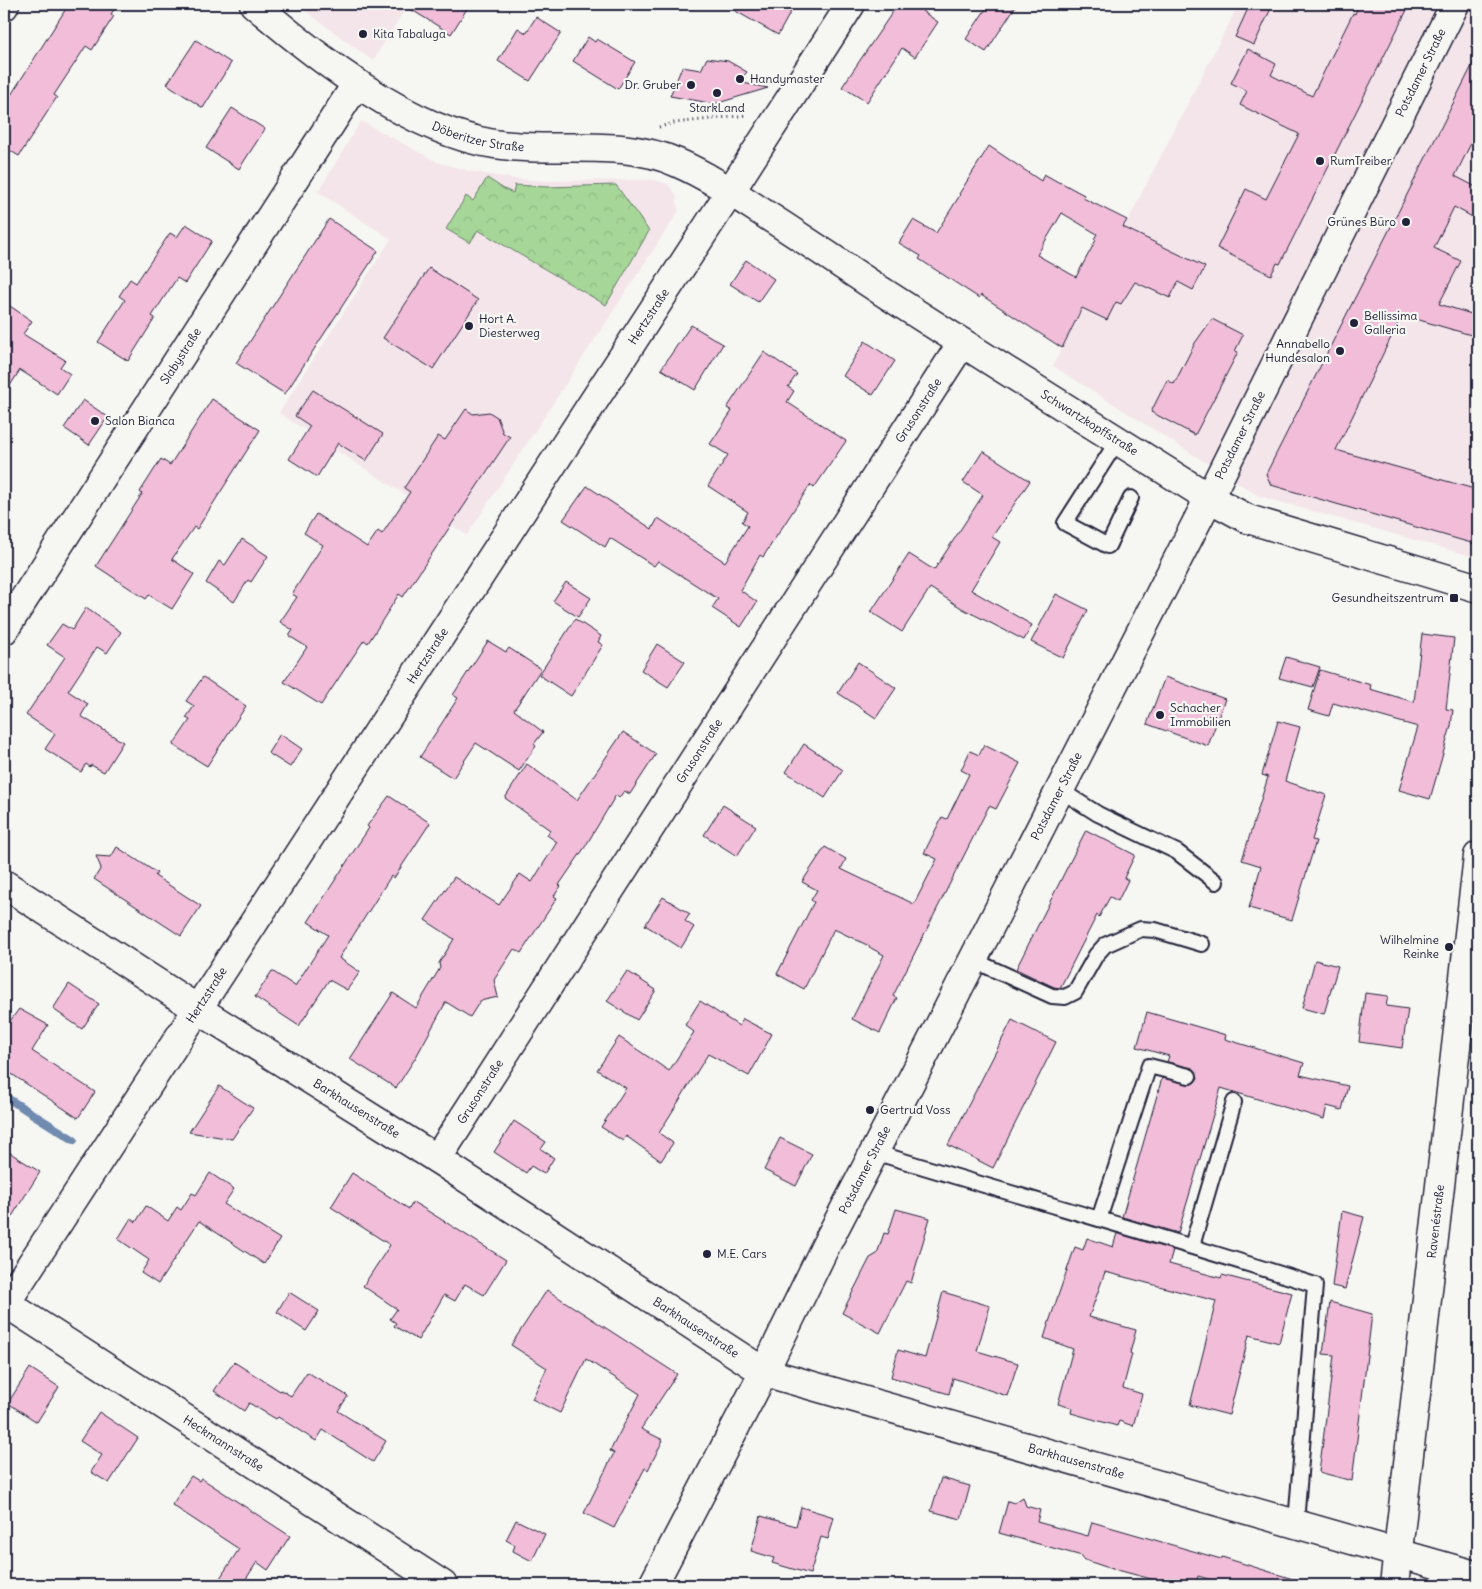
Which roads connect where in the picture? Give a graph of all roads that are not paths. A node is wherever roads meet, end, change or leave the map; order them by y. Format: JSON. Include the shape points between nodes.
{"nodes":[{"id":1,"x":254,"y":4,"type":"edge"},
{"id":2,"x":851,"y":4,"type":"edge"},
{"id":3,"x":1455,"y":4,"type":"edge"},
{"id":4,"x":357,"y":83,"type":"junction"},
{"id":5,"x":730,"y":192,"type":"junction"},
{"id":6,"x":962,"y":343,"type":"junction"},
{"id":7,"x":1118,"y":440,"type":"junction"},
{"id":8,"x":1132,"y":498,"type":"dead end"},
{"id":9,"x":1209,"y":498,"type":"junction"},
{"id":10,"x":1478,"y":588,"type":"edge"},
{"id":11,"x":4,"y":630,"type":"edge"},
{"id":12,"x":1060,"y":790,"type":"junction"},
{"id":13,"x":1478,"y":856,"type":"edge"},
{"id":14,"x":1216,"y":882,"type":"dead end"},
{"id":15,"x":4,"y":884,"type":"edge"},
{"id":16,"x":1202,"y":944,"type":"dead end"},
{"id":17,"x":974,"y":960,"type":"junction"},
{"id":18,"x":196,"y":1008,"type":"junction"},
{"id":19,"x":1190,"y":1076,"type":"dead end"},
{"id":20,"x":1234,"y":1102,"type":"dead end"},
{"id":21,"x":874,"y":1152,"type":"junction"},
{"id":22,"x":437,"y":1159,"type":"junction"},
{"id":23,"x":1099,"y":1220,"type":"junction"},
{"id":24,"x":1192,"y":1246,"type":"junction"},
{"id":25,"x":4,"y":1304,"type":"edge"},
{"id":26,"x":764,"y":1372,"type":"junction"},
{"id":27,"x":1296,"y":1523,"type":"junction"},
{"id":28,"x":1397,"y":1554,"type":"junction"},
{"id":29,"x":1478,"y":1576,"type":"edge"},
{"id":30,"x":444,"y":1585,"type":"edge"},
{"id":31,"x":653,"y":1585,"type":"edge"},
{"id":32,"x":1394,"y":1585,"type":"edge"}],
"edges":[{"from":1,"to":4,"type":"street","name":"Döberitzer Straße"},
{"from":2,"to":5,"type":"street","name":"Hertzstraße"},
{"from":3,"to":9,"type":"street","name":"Potsdamer Straße"},
{"from":4,"to":5,"type":"street","name":"Döberitzer Straße","via":[[398,108],[454,134],[494,144],[638,150],[678,163]]},
{"from":4,"to":11,"type":"street","name":"Slabystraße"},
{"from":5,"to":6,"type":"street","name":"Schwartzkopffstraße"},
{"from":5,"to":18,"type":"street","name":"Hertzstraße"},
{"from":6,"to":7,"type":"street","name":"Schwartzkopffstraße"},
{"from":6,"to":22,"type":"street","name":"Grusonstraße"},
{"from":7,"to":8,"type":"lane","via":[[1064,523],[1108,546]]},
{"from":7,"to":9,"type":"street","name":"Schwartzkopffstraße"},
{"from":9,"to":10,"type":"street","name":"Schwartzkopffstraße","via":[[1248,520]]},
{"from":9,"to":12,"type":"street","name":"Potsdamer Straße"},
{"from":12,"to":14,"type":"lane","via":[[1098,814],[1176,852]]},
{"from":12,"to":17,"type":"street","name":"Potsdamer Straße"},
{"from":13,"to":28,"type":"street","name":"Ravenéstraße"},
{"from":15,"to":18,"type":"street","name":"Barkhausenstraße"},
{"from":16,"to":17,"type":"lane","via":[[1141,929],[1105,945],[1075,992],[1065,997],[1052,996]]},
{"from":17,"to":21,"type":"street","name":"Potsdamer Straße"},
{"from":18,"to":22,"type":"street","name":"Barkhausenstraße"},
{"from":18,"to":25,"type":"street","name":"Hertzstraße"},
{"from":19,"to":23,"type":"lane","via":[[1149,1066]]},
{"from":20,"to":24,"type":"lane"},
{"from":21,"to":23,"type":"lane"},
{"from":21,"to":26,"type":"street","name":"Potsdamer Straße"},
{"from":22,"to":26,"type":"street","name":"Barkhausenstraße"},
{"from":23,"to":24,"type":"lane"},
{"from":24,"to":27,"type":"lane","via":[[1316,1285]]},
{"from":25,"to":30,"type":"street","name":"Heckmannstraße"},
{"from":26,"to":27,"type":"street","name":"Barkhausenstraße"},
{"from":26,"to":31,"type":"street","name":"Potsdamer Straße"},
{"from":27,"to":28,"type":"street","name":"Barkhausenstraße"},
{"from":28,"to":29,"type":"street","name":"Barkhausenstraße"},
{"from":28,"to":32,"type":"street","name":"Ravenéstraße"}]}
